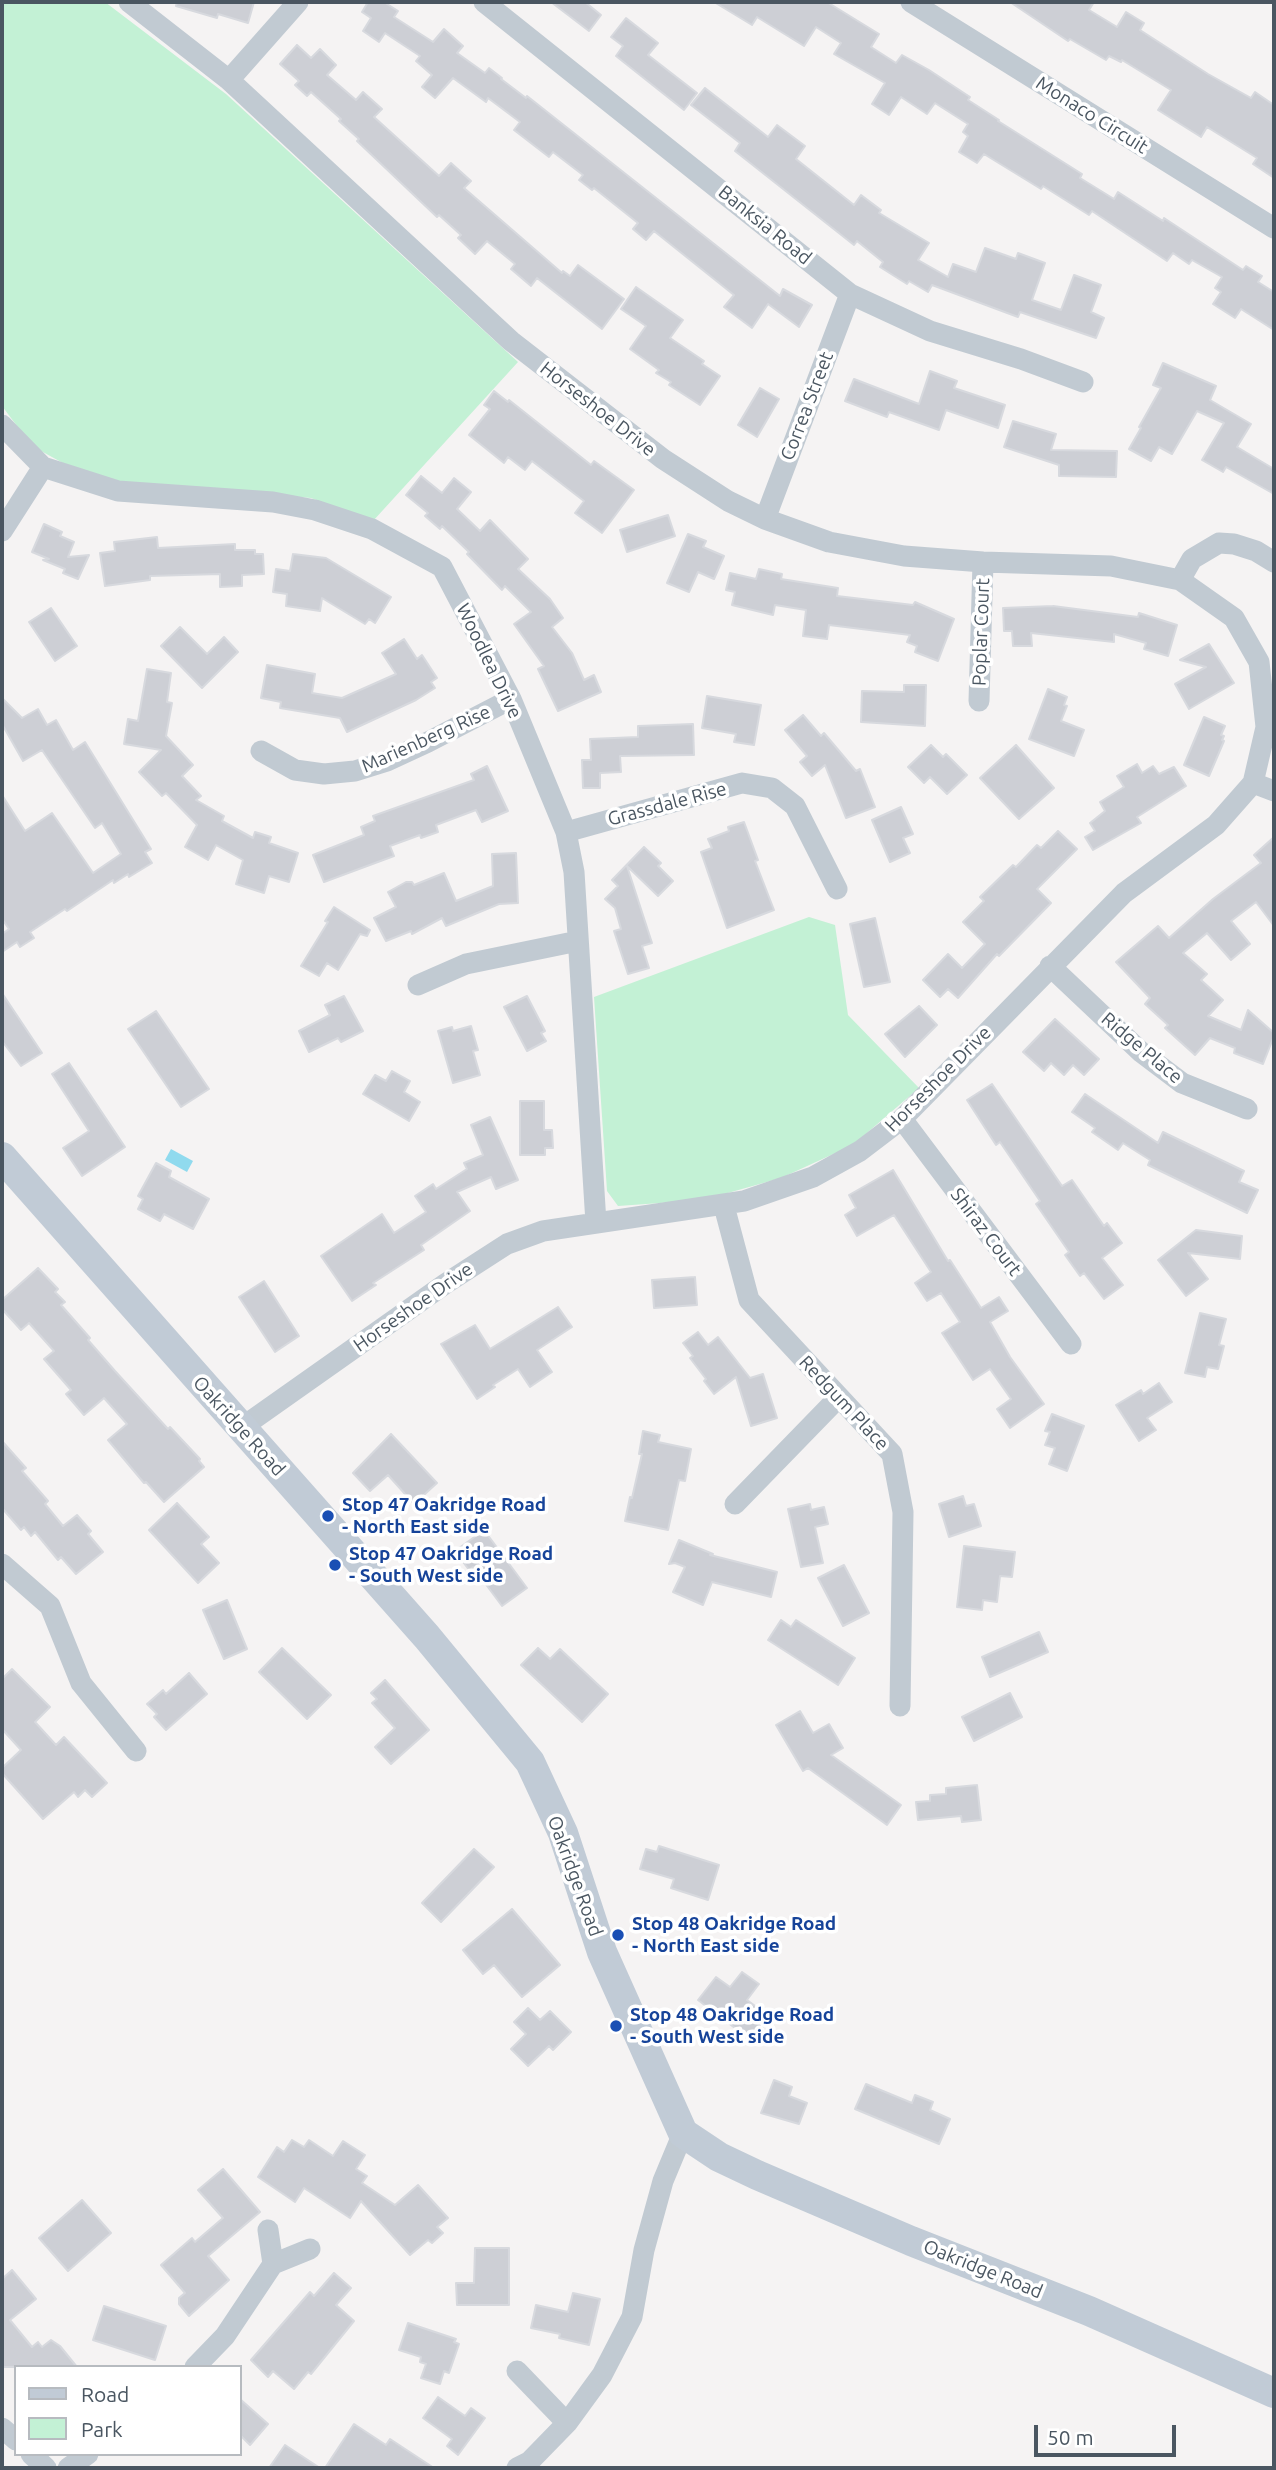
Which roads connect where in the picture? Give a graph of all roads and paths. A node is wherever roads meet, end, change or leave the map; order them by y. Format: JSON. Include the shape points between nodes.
{"nodes":[{"id":1,"x":129,"y":2,"type":"edge"},
{"id":2,"x":298,"y":2,"type":"edge"},
{"id":3,"x":484,"y":2,"type":"edge"},
{"id":4,"x":911,"y":2,"type":"edge"},
{"id":5,"x":229,"y":80,"type":"junction"},
{"id":6,"x":1274,"y":228,"type":"edge"},
{"id":7,"x":850,"y":294,"type":"junction"},
{"id":8,"x":1083,"y":382,"type":"dead end"},
{"id":9,"x":2,"y":425,"type":"edge"},
{"id":10,"x":43,"y":467,"type":"junction"},
{"id":11,"x":765,"y":519,"type":"junction"},
{"id":12,"x":2,"y":531,"type":"edge"},
{"id":13,"x":983,"y":562,"type":"junction"},
{"id":14,"x":1274,"y":562,"type":"edge"},
{"id":15,"x":1180,"y":580,"type":"junction"},
{"id":16,"x":511,"y":699,"type":"junction"},
{"id":17,"x":979,"y":701,"type":"dead end"},
{"id":18,"x":261,"y":751,"type":"dead end"},
{"id":19,"x":1253,"y":783,"type":"junction"},
{"id":20,"x":1274,"y":791,"type":"edge"},
{"id":21,"x":566,"y":832,"type":"junction"},
{"id":22,"x":837,"y":889,"type":"dead end"},
{"id":23,"x":578,"y":941,"type":"junction"},
{"id":24,"x":1050,"y":966,"type":"junction"},
{"id":25,"x":418,"y":985,"type":"dead end"},
{"id":26,"x":1247,"y":1109,"type":"dead end"},
{"id":27,"x":902,"y":1119,"type":"junction"},
{"id":28,"x":2,"y":1157,"type":"edge"},
{"id":29,"x":724,"y":1206,"type":"junction"},
{"id":30,"x":596,"y":1223,"type":"junction"},
{"id":31,"x":1071,"y":1344,"type":"dead end"},
{"id":32,"x":839,"y":1396,"type":"junction"},
{"id":33,"x":241,"y":1428,"type":"junction"},
{"id":34,"x":735,"y":1504,"type":"dead end"},
{"id":35,"x":2,"y":1564,"type":"edge"},
{"id":36,"x":900,"y":1706,"type":"dead end"},
{"id":37,"x":136,"y":1751,"type":"dead end"},
{"id":38,"x":684,"y":2133,"type":"junction"},
{"id":39,"x":268,"y":2230,"type":"dead end"},
{"id":40,"x":310,"y":2249,"type":"dead end"},
{"id":41,"x":272,"y":2264,"type":"junction"},
{"id":42,"x":197,"y":2365,"type":"edge"},
{"id":43,"x":517,"y":2371,"type":"dead end"},
{"id":44,"x":1274,"y":2393,"type":"edge"},
{"id":45,"x":567,"y":2423,"type":"junction"},
{"id":46,"x":33,"y":2456,"type":"edge"},
{"id":47,"x":85,"y":2456,"type":"edge"},
{"id":48,"x":46,"y":2468,"type":"edge"},
{"id":49,"x":68,"y":2468,"type":"edge"},
{"id":50,"x":517,"y":2468,"type":"edge"}],
"edges":[{"from":1,"to":5,"type":"street","name":"Horseshoe Drive"},
{"from":2,"to":5,"type":"street"},
{"from":3,"to":7,"type":"street","name":"Banksia Road"},
{"from":4,"to":6,"type":"street","name":"Monaco Circuit"},
{"from":5,"to":11,"type":"street","name":"Horseshoe Drive","via":[[511,341],[663,459],[728,502]]},
{"from":7,"to":8,"type":"street","name":"Banksia Road","via":[[930,331]]},
{"from":7,"to":11,"type":"street","name":"Correa Street"},
{"from":9,"to":10,"type":"street","name":"Woodlea Drive"},
{"from":10,"to":12,"type":"street"},
{"from":10,"to":16,"type":"street","name":"Woodlea Drive","via":[[118,491],[273,502],[315,510],[372,530],[442,567]]},
{"from":11,"to":13,"type":"street","name":"Horseshoe Drive","via":[[830,542],[904,556]]},
{"from":13,"to":15,"type":"street","name":"Horseshoe Drive","via":[[1111,566]]},
{"from":13,"to":17,"type":"street","name":"Poplar Court"},
{"from":14,"to":15,"type":"street","via":[[1256,551],[1219,543],[1192,559]]},
{"from":15,"to":19,"type":"street","name":"Horseshoe Drive","via":[[1234,618],[1259,662],[1266,727]]},
{"from":16,"to":18,"type":"street","name":"Marienberg Rise","via":[[387,761],[355,771],[324,774],[295,770]]},
{"from":16,"to":21,"type":"street","name":"Woodlea Drive"},
{"from":19,"to":20,"type":"street"},
{"from":19,"to":24,"type":"street","name":"Horseshoe Drive","via":[[1216,825],[1124,893]]},
{"from":21,"to":22,"type":"street","name":"Grassdale Rise","via":[[742,783],[772,788],[795,806]]},
{"from":21,"to":23,"type":"street","name":"Woodlea Drive","via":[[574,872]]},
{"from":23,"to":25,"type":"street","via":[[466,964]]},
{"from":23,"to":30,"type":"street","name":"Woodlea Drive"},
{"from":24,"to":26,"type":"street","name":"Ridge Place","via":[[1182,1083]]},
{"from":24,"to":27,"type":"street","name":"Horseshoe Drive"},
{"from":27,"to":29,"type":"street","name":"Horseshoe Drive","via":[[860,1151],[813,1177]]},
{"from":27,"to":31,"type":"street","name":"Shiraz Court"},
{"from":28,"to":33,"type":"street","name":"Oakridge Road"},
{"from":29,"to":30,"type":"street","name":"Horseshoe Drive"},
{"from":29,"to":32,"type":"street","name":"Redgum Place","via":[[749,1300]]},
{"from":30,"to":33,"type":"street","name":"Horseshoe Drive","via":[[543,1231],[507,1244]]},
{"from":32,"to":34,"type":"street"},
{"from":32,"to":36,"type":"street","name":"Redgum Place","via":[[891,1454],[903,1512]]},
{"from":33,"to":38,"type":"street","name":"Oakridge Road","via":[[427,1637],[530,1762],[563,1833],[602,1952]]},
{"from":35,"to":37,"type":"street","via":[[50,1605],[81,1683]]},
{"from":38,"to":44,"type":"street","name":"Oakridge Road","via":[[757,2175],[1090,2311]]},
{"from":38,"to":45,"type":"street","via":[[663,2181],[632,2317],[602,2375]]},
{"from":39,"to":41,"type":"street"},
{"from":40,"to":41,"type":"street"},
{"from":41,"to":42,"type":"street","via":[[225,2336]]},
{"from":43,"to":45,"type":"street"},
{"from":45,"to":50,"type":"street","via":[[529,2462]]},
{"from":46,"to":48,"type":"street"},
{"from":47,"to":49,"type":"street"}]}
